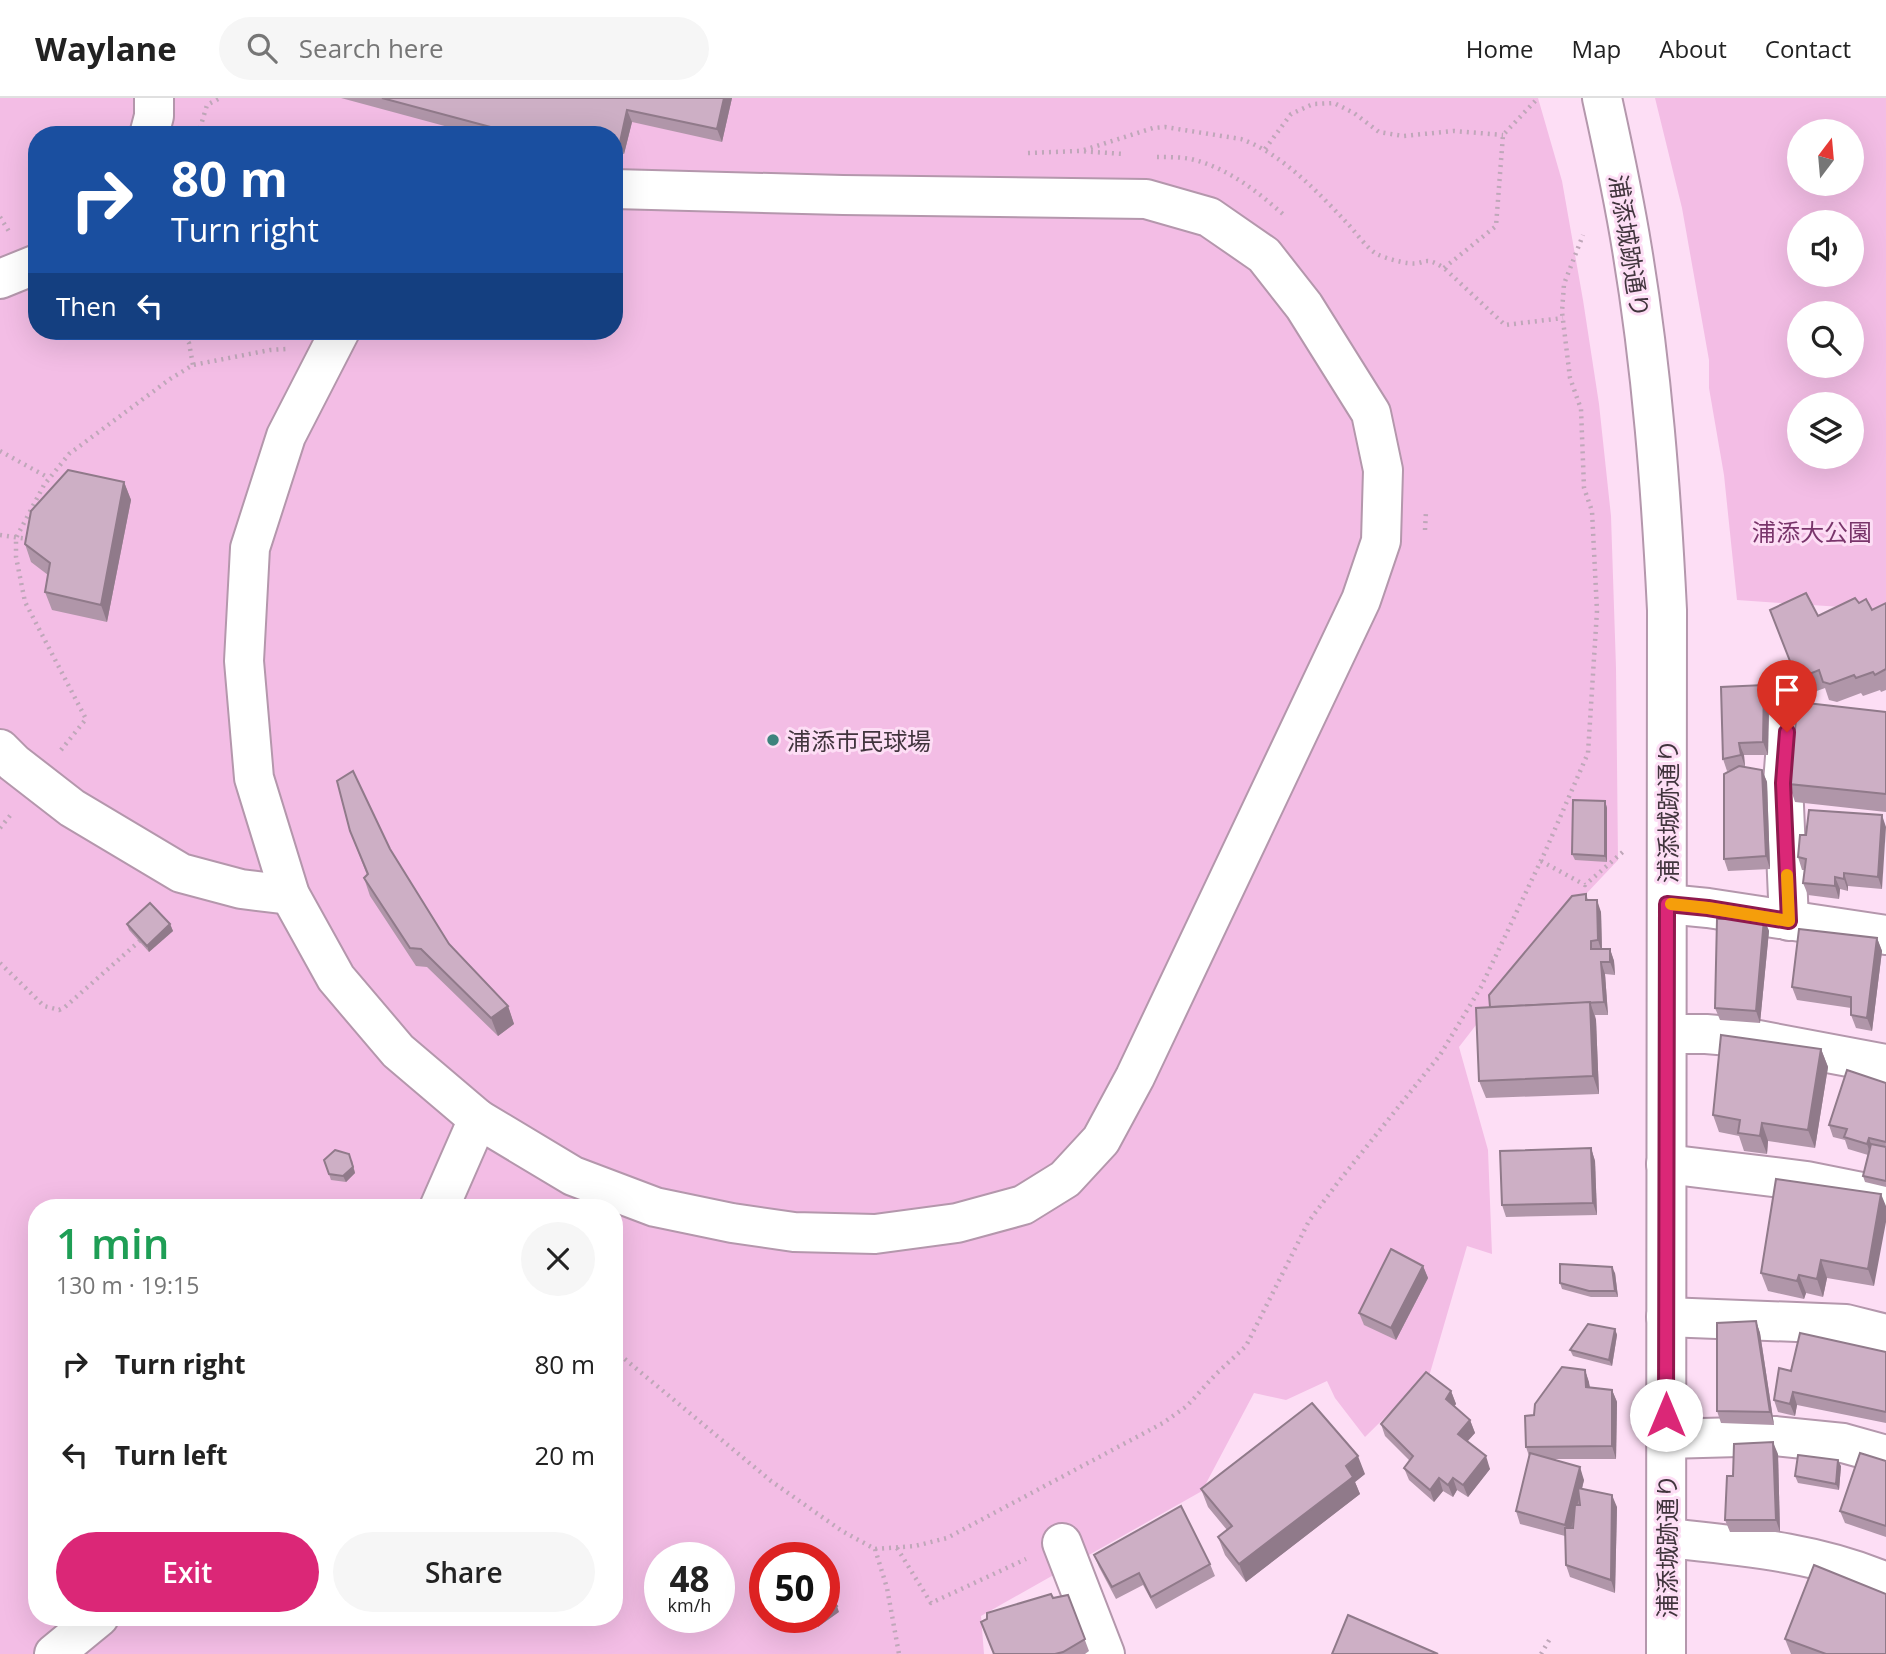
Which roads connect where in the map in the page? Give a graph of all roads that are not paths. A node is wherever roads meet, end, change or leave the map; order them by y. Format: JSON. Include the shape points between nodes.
{"nodes":[{"id":1,"x":154,"y":98,"type":"edge"},
{"id":2,"x":1602,"y":98,"type":"edge"},
{"id":3,"x":151,"y":126,"type":"edge"},
{"id":4,"x":623,"y":189,"type":"edge"},
{"id":5,"x":28,"y":268,"type":"edge"},
{"id":6,"x":0,"y":279,"type":"edge"},
{"id":7,"x":335,"y":340,"type":"edge"},
{"id":8,"x":1788,"y":705,"type":"dead end"},
{"id":9,"x":0,"y":749,"type":"edge"},
{"id":10,"x":290,"y":895,"type":"junction"},
{"id":11,"x":1667,"y":904,"type":"junction"},
{"id":12,"x":1789,"y":921,"type":"junction"},
{"id":13,"x":1886,"y":935,"type":"edge"},
{"id":14,"x":1668,"y":1034,"type":"junction"},
{"id":15,"x":1886,"y":1064,"type":"edge"},
{"id":16,"x":478,"y":1119,"type":"junction"},
{"id":17,"x":1666,"y":1164,"type":"junction"},
{"id":18,"x":1886,"y":1196,"type":"edge"},
{"id":19,"x":443,"y":1199,"type":"edge"},
{"id":20,"x":1666,"y":1317,"type":"junction"},
{"id":21,"x":1886,"y":1334,"type":"edge"},
{"id":22,"x":1666,"y":1439,"type":"junction"},
{"id":23,"x":1886,"y":1455,"type":"edge"},
{"id":24,"x":1667,"y":1538,"type":"junction"},
{"id":25,"x":1062,"y":1543,"type":"road end"},
{"id":26,"x":1886,"y":1582,"type":"edge"},
{"id":27,"x":88,"y":1626,"type":"edge"},
{"id":28,"x":54,"y":1654,"type":"edge"},
{"id":29,"x":1105,"y":1654,"type":"edge"},
{"id":30,"x":1666,"y":1654,"type":"edge"}],
"edges":[{"from":1,"to":3,"type":"street"},
{"from":2,"to":11,"type":"street","name":"浦添城跡通り","via":[[1632,249],[1655,431],[1667,610]]},
{"from":4,"to":16,"type":"street","via":[[1146,199],[1209,217],[1264,255],[1304,306],[1371,413],[1384,470],[1381,541],[1361,600],[1135,1077],[1101,1140],[1065,1179],[1023,1205],[957,1223],[875,1234],[794,1232],[655,1207],[573,1176]]},
{"from":5,"to":6,"type":"street"},
{"from":7,"to":10,"type":"street","via":[[286,436],[250,548],[244,661],[254,778]]},
{"from":8,"to":12,"type":"street","via":[[1783,783]]},
{"from":9,"to":10,"type":"street","via":[[72,808],[181,873],[241,889]]},
{"from":10,"to":16,"type":"street","via":[[336,978],[398,1051]]},
{"from":11,"to":12,"type":"street"},
{"from":11,"to":14,"type":"street","name":"浦添城跡通り"},
{"from":12,"to":13,"type":"street"},
{"from":14,"to":15,"type":"street","via":[[1742,1037]]},
{"from":14,"to":17,"type":"street","name":"浦添城跡通り"},
{"from":16,"to":19,"type":"street"},
{"from":17,"to":18,"type":"street"},
{"from":17,"to":20,"type":"street","name":"浦添城跡通り"},
{"from":20,"to":21,"type":"street","via":[[1846,1324]]},
{"from":20,"to":22,"type":"street","name":"浦添城跡通り"},
{"from":22,"to":23,"type":"street","via":[[1775,1436],[1843,1443]]},
{"from":22,"to":24,"type":"street","name":"浦添城跡通り"},
{"from":24,"to":26,"type":"street","via":[[1816,1558]]},
{"from":24,"to":30,"type":"street","name":"浦添城跡通り"},
{"from":25,"to":29,"type":"street"},
{"from":27,"to":28,"type":"street"}]}
